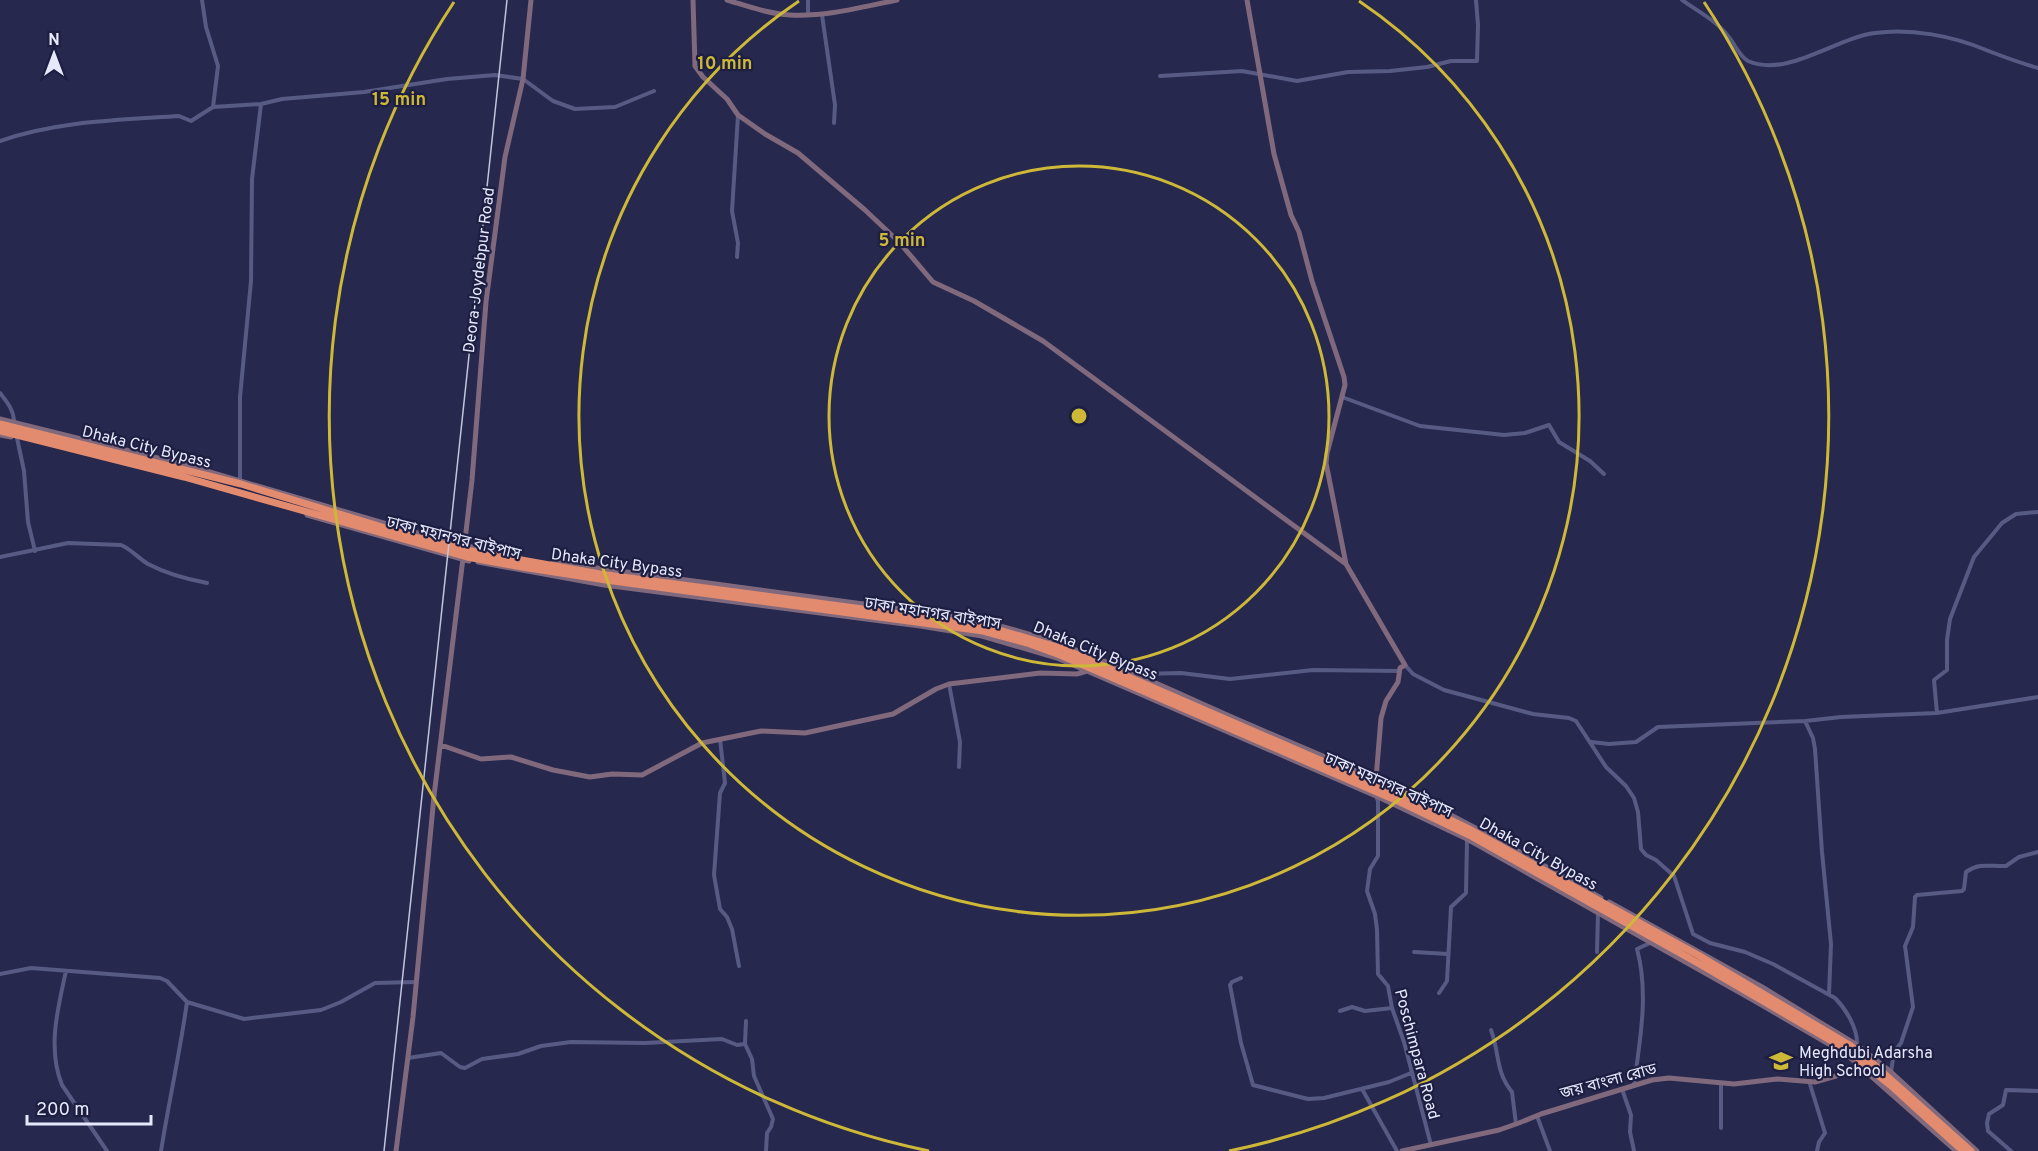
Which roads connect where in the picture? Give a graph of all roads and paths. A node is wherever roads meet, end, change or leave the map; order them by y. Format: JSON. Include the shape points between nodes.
{"nodes":[{"id":1,"x":202,"y":0,"type":"edge"},
{"id":2,"x":531,"y":0,"type":"edge"},
{"id":3,"x":693,"y":0,"type":"edge"},
{"id":4,"x":727,"y":0,"type":"edge"},
{"id":5,"x":808,"y":0,"type":"edge"},
{"id":6,"x":897,"y":0,"type":"edge"},
{"id":7,"x":1247,"y":0,"type":"edge"},
{"id":8,"x":1476,"y":0,"type":"edge"},
{"id":9,"x":1682,"y":0,"type":"edge"},
{"id":10,"x":808,"y":15,"type":"junction"},
{"id":11,"x":822,"y":15,"type":"junction"},
{"id":12,"x":2038,"y":68,"type":"edge"},
{"id":13,"x":1261,"y":75,"type":"junction"},
{"id":14,"x":1160,"y":76,"type":"dead end"},
{"id":15,"x":523,"y":79,"type":"junction"},
{"id":16,"x":654,"y":92,"type":"dead end"},
{"id":17,"x":261,"y":104,"type":"junction"},
{"id":18,"x":213,"y":107,"type":"junction"},
{"id":19,"x":738,"y":115,"type":"junction"},
{"id":20,"x":834,"y":123,"type":"dead end"},
{"id":21,"x":0,"y":141,"type":"edge"},
{"id":22,"x":737,"y":257,"type":"dead end"},
{"id":23,"x":0,"y":393,"type":"edge"},
{"id":24,"x":1342,"y":397,"type":"junction"},
{"id":25,"x":0,"y":419,"type":"edge"},
{"id":26,"x":14,"y":422,"type":"junction"},
{"id":27,"x":0,"y":424,"type":"edge"},
{"id":28,"x":0,"y":433,"type":"edge"},
{"id":29,"x":16,"y":438,"type":"junction"},
{"id":30,"x":1604,"y":474,"type":"dead end"},
{"id":31,"x":240,"y":480,"type":"junction"},
{"id":32,"x":2038,"y":512,"type":"edge"},
{"id":33,"x":439,"y":547,"type":"junction"},
{"id":34,"x":35,"y":551,"type":"junction"},
{"id":35,"x":465,"y":553,"type":"junction"},
{"id":36,"x":0,"y":557,"type":"edge"},
{"id":37,"x":1346,"y":564,"type":"junction"},
{"id":38,"x":207,"y":583,"type":"dead end"},
{"id":39,"x":1405,"y":665,"type":"junction"},
{"id":40,"x":1087,"y":671,"type":"junction"},
{"id":41,"x":1399,"y":671,"type":"junction"},
{"id":42,"x":1134,"y":674,"type":"junction"},
{"id":43,"x":949,"y":684,"type":"junction"},
{"id":44,"x":2038,"y":697,"type":"edge"},
{"id":45,"x":1936,"y":713,"type":"junction"},
{"id":46,"x":1805,"y":722,"type":"junction"},
{"id":47,"x":720,"y":739,"type":"junction"},
{"id":48,"x":1590,"y":742,"type":"junction"},
{"id":49,"x":441,"y":745,"type":"junction"},
{"id":50,"x":959,"y":767,"type":"dead end"},
{"id":51,"x":1376,"y":779,"type":"junction"},
{"id":52,"x":1376,"y":796,"type":"junction"},
{"id":53,"x":1467,"y":839,"type":"junction"},
{"id":54,"x":2038,"y":852,"type":"edge"},
{"id":55,"x":1598,"y":913,"type":"junction"},
{"id":56,"x":1651,"y":942,"type":"junction"},
{"id":57,"x":1414,"y":952,"type":"dead end"},
{"id":58,"x":1597,"y":952,"type":"dead end"},
{"id":59,"x":1448,"y":954,"type":"junction"},
{"id":60,"x":739,"y":966,"type":"dead end"},
{"id":61,"x":66,"y":971,"type":"junction"},
{"id":62,"x":0,"y":974,"type":"edge"},
{"id":63,"x":1241,"y":978,"type":"dead end"},
{"id":64,"x":417,"y":982,"type":"junction"},
{"id":65,"x":1439,"y":993,"type":"dead end"},
{"id":66,"x":1829,"y":994,"type":"junction"},
{"id":67,"x":187,"y":1002,"type":"junction"},
{"id":68,"x":1392,"y":1008,"type":"junction"},
{"id":69,"x":1340,"y":1011,"type":"dead end"},
{"id":70,"x":746,"y":1021,"type":"dead end"},
{"id":71,"x":1491,"y":1030,"type":"dead end"},
{"id":72,"x":745,"y":1044,"type":"junction"},
{"id":73,"x":1857,"y":1045,"type":"junction"},
{"id":74,"x":407,"y":1058,"type":"junction"},
{"id":75,"x":1860,"y":1065,"type":"junction"},
{"id":76,"x":1412,"y":1072,"type":"junction"},
{"id":77,"x":1891,"y":1072,"type":"junction"},
{"id":78,"x":1809,"y":1081,"type":"junction"},
{"id":79,"x":1721,"y":1083,"type":"junction"},
{"id":80,"x":1634,"y":1085,"type":"junction"},
{"id":81,"x":1622,"y":1088,"type":"junction"},
{"id":82,"x":1362,"y":1089,"type":"junction"},
{"id":83,"x":2038,"y":1091,"type":"edge"},
{"id":84,"x":1537,"y":1115,"type":"junction"},
{"id":85,"x":1516,"y":1125,"type":"junction"},
{"id":86,"x":1721,"y":1128,"type":"dead end"},
{"id":87,"x":1431,"y":1145,"type":"junction"},
{"id":88,"x":1415,"y":1150,"type":"edge"},
{"id":89,"x":107,"y":1151,"type":"edge"},
{"id":90,"x":162,"y":1151,"type":"edge"},
{"id":91,"x":396,"y":1151,"type":"edge"},
{"id":92,"x":766,"y":1151,"type":"edge"},
{"id":93,"x":1397,"y":1151,"type":"edge"},
{"id":94,"x":1402,"y":1151,"type":"edge"},
{"id":95,"x":1550,"y":1151,"type":"edge"},
{"id":96,"x":1634,"y":1151,"type":"edge"},
{"id":97,"x":1817,"y":1151,"type":"edge"},
{"id":98,"x":1956,"y":1151,"type":"edge"},
{"id":99,"x":1963,"y":1151,"type":"edge"},
{"id":100,"x":1971,"y":1151,"type":"edge"},
{"id":101,"x":1977,"y":1151,"type":"edge"},
{"id":102,"x":2011,"y":1151,"type":"edge"}],
"edges":[{"from":1,"to":18,"type":"street","via":[[218,66]]},
{"from":2,"to":15,"type":"main road","name":"Deora-Joydebpur Road"},
{"from":3,"to":19,"type":"main road","via":[[696,66]]},
{"from":4,"to":10,"type":"main road","via":[[771,12]]},
{"from":5,"to":10,"type":"street"},
{"from":6,"to":11,"type":"main road"},
{"from":7,"to":13,"type":"main road"},
{"from":8,"to":13,"type":"street","via":[[1477,61],[1348,72],[1297,81]]},
{"from":9,"to":12,"type":"street","via":[[1723,30],[1746,60],[1760,64],[1794,62],[1856,36],[1909,32],[1946,37]]},
{"from":10,"to":11,"type":"main road"},
{"from":11,"to":20,"type":"street"},
{"from":13,"to":14,"type":"street","via":[[1230,70]]},
{"from":13,"to":24,"type":"main road","via":[[1274,154],[1344,377]]},
{"from":15,"to":16,"type":"street","via":[[553,101],[575,109],[615,107]]},
{"from":15,"to":17,"type":"street","via":[[495,75],[447,79]]},
{"from":15,"to":35,"type":"main road","name":"Deora-Joydebpur Road","via":[[505,157],[487,291]]},
{"from":17,"to":18,"type":"street"},
{"from":17,"to":31,"type":"street","via":[[252,179],[251,281],[240,397]]},
{"from":18,"to":21,"type":"street","via":[[190,121],[178,116],[97,121]]},
{"from":19,"to":22,"type":"street","via":[[732,211]]},
{"from":19,"to":37,"type":"main road","via":[[798,153],[856,202],[899,242],[933,282],[1043,341]]},
{"from":23,"to":26,"type":"street"},
{"from":24,"to":30,"type":"street","via":[[1420,426],[1504,435],[1549,425],[1559,442]]},
{"from":24,"to":37,"type":"main road","via":[[1326,463]]},
{"from":25,"to":26,"type":"main road"},
{"from":26,"to":31,"type":"main road"},
{"from":27,"to":33,"type":"highway","name":"Dhaka City Bypass","via":[[241,484]]},
{"from":28,"to":29,"type":"main road"},
{"from":28,"to":33,"type":"highway","name":"ঢাকা মহানগর বাইপাস","via":[[184,477]]},
{"from":29,"to":34,"type":"street"},
{"from":29,"to":35,"type":"main road"},
{"from":31,"to":35,"type":"main road"},
{"from":32,"to":45,"type":"street","via":[[2016,514],[2002,523],[1974,557],[1950,619],[1947,670],[1934,680]]},
{"from":33,"to":35,"type":"highway","name":"Dhaka City Bypass"},
{"from":34,"to":36,"type":"street"},
{"from":34,"to":38,"type":"street","via":[[68,543],[121,544],[149,564],[185,580]]},
{"from":35,"to":40,"type":"main road","via":[[604,585],[982,636],[1058,658]]},
{"from":35,"to":42,"type":"main road","via":[[983,621],[1065,646]]},
{"from":35,"to":49,"type":"main road","name":"Deora-Joydebpur Road"},
{"from":35,"to":99,"type":"highway","name":"ঢাকা মহানগর বাইপাস","via":[[585,577],[983,632],[1060,655],[1469,835],[1847,1050]]},
{"from":35,"to":100,"type":"highway","name":"Dhaka City Bypass","via":[[982,625],[1064,649],[1382,787],[1523,858],[1851,1046]]},
{"from":37,"to":39,"type":"main road"},
{"from":39,"to":41,"type":"main road"},
{"from":39,"to":48,"type":"street","via":[[1413,675],[1444,690],[1520,711],[1574,719]]},
{"from":40,"to":43,"type":"main road"},
{"from":40,"to":52,"type":"main road"},
{"from":41,"to":42,"type":"street","via":[[1313,670],[1230,679],[1181,673]]},
{"from":41,"to":51,"type":"main road","via":[[1382,718]]},
{"from":42,"to":51,"type":"main road"},
{"from":43,"to":47,"type":"main road","via":[[893,714],[805,733],[761,731]]},
{"from":43,"to":50,"type":"street","via":[[960,742]]},
{"from":44,"to":45,"type":"street"},
{"from":45,"to":46,"type":"street"},
{"from":46,"to":48,"type":"street","via":[[1658,727],[1636,742]]},
{"from":46,"to":66,"type":"street","via":[[1815,749],[1831,944]]},
{"from":47,"to":49,"type":"main road","via":[[702,743],[645,774],[590,777],[511,758],[481,759]]},
{"from":47,"to":60,"type":"street","via":[[724,783],[714,875],[720,909],[732,929]]},
{"from":48,"to":66,"type":"street","via":[[1637,802],[1641,849],[1674,876],[1693,934],[1773,964]]},
{"from":49,"to":64,"type":"main road","name":"Deora-Joydebpur Road"},
{"from":51,"to":73,"type":"main road","via":[[1526,855],[1762,987]]},
{"from":52,"to":53,"type":"main road"},
{"from":52,"to":68,"type":"street","name":"Poschimpara Road","via":[[1378,856],[1370,869],[1367,891],[1376,922],[1378,974],[1388,986]]},
{"from":53,"to":55,"type":"main road"},
{"from":53,"to":59,"type":"street","via":[[1466,893],[1452,905]]},
{"from":54,"to":77,"type":"street","via":[[2019,857],[2006,866],[1983,865],[1969,870],[1962,891],[1915,897],[1913,927],[1905,946],[1913,1007],[1894,1052]]},
{"from":55,"to":56,"type":"main road"},
{"from":55,"to":58,"type":"street"},
{"from":56,"to":75,"type":"main road"},
{"from":56,"to":80,"type":"street","via":[[1637,949],[1644,987]]},
{"from":57,"to":59,"type":"street"},
{"from":59,"to":65,"type":"street","via":[[1447,981]]},
{"from":61,"to":62,"type":"street","via":[[30,968]]},
{"from":61,"to":67,"type":"street","via":[[160,978]]},
{"from":61,"to":89,"type":"street","via":[[56,1017],[59,1077]]},
{"from":63,"to":82,"type":"street","via":[[1230,985],[1253,1085],[1308,1099]]},
{"from":64,"to":67,"type":"street","via":[[375,983],[321,1010],[259,1018],[239,1018]]},
{"from":64,"to":74,"type":"main road","name":"Deora-Joydebpur Road"},
{"from":66,"to":73,"type":"street","via":[[1841,1005],[1857,1034]]},
{"from":67,"to":90,"type":"street"},
{"from":68,"to":69,"type":"street","via":[[1365,1011],[1352,1007]]},
{"from":68,"to":76,"type":"street","name":"Poschimpara Road"},
{"from":70,"to":72,"type":"street"},
{"from":71,"to":85,"type":"street","via":[[1502,1077],[1512,1092]]},
{"from":72,"to":74,"type":"street","via":[[723,1039],[571,1042],[482,1059],[465,1068],[441,1053]]},
{"from":72,"to":92,"type":"street","via":[[773,1119]]},
{"from":73,"to":77,"type":"main road"},
{"from":74,"to":91,"type":"main road","name":"Deora-Joydebpur Road"},
{"from":75,"to":78,"type":"main road","name":"জয় বাংলা রোড","via":[[1824,1080]]},
{"from":75,"to":98,"type":"main road"},
{"from":76,"to":82,"type":"street"},
{"from":76,"to":87,"type":"street","name":"Poschimpara Road"},
{"from":77,"to":101,"type":"main road"},
{"from":78,"to":79,"type":"main road","name":"জয় বাংলা রোড"},
{"from":78,"to":97,"type":"street","via":[[1825,1133]]},
{"from":79,"to":80,"type":"main road","name":"জয় বাংলা রোড","via":[[1664,1078]]},
{"from":79,"to":86,"type":"street"},
{"from":80,"to":81,"type":"main road","name":"জয় বাংলা রোড"},
{"from":81,"to":84,"type":"main road","name":"জয় বাংলা রোড"},
{"from":81,"to":96,"type":"street","via":[[1631,1114]]},
{"from":82,"to":93,"type":"street"},
{"from":83,"to":102,"type":"street","via":[[2006,1090],[2003,1105],[1989,1114],[1988,1131]]},
{"from":84,"to":85,"type":"main road","name":"জয় বাংলা রোড"},
{"from":84,"to":95,"type":"street"},
{"from":85,"to":87,"type":"main road","name":"জয় বাংলা রোড"},
{"from":87,"to":88,"type":"main road","name":"জয় বাংলা রোড"},
{"from":88,"to":94,"type":"main road","name":"জয় বাংলা রোড"}]}
